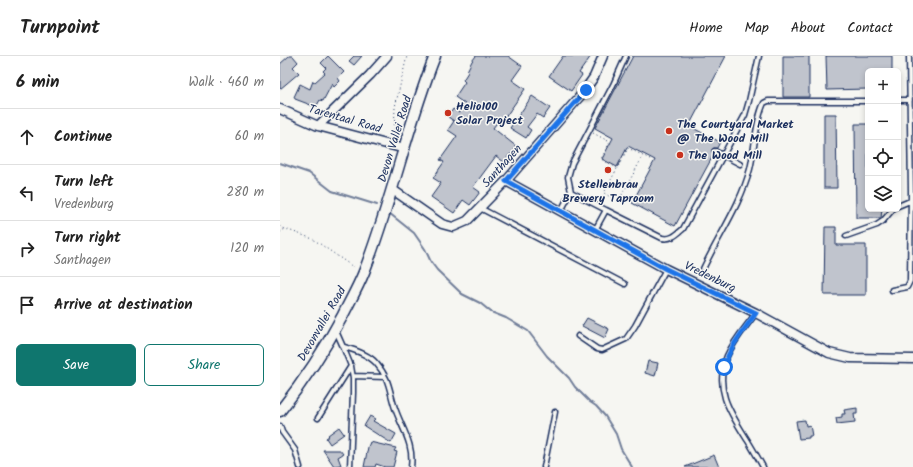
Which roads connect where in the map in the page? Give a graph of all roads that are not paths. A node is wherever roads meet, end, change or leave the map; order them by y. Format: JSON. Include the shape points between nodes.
{"nodes":[{"id":1,"x":387,"y":56,"type":"edge"},
{"id":2,"x":436,"y":56,"type":"edge"},
{"id":3,"x":603,"y":56,"type":"edge"},
{"id":4,"x":626,"y":56,"type":"edge"},
{"id":5,"x":758,"y":56,"type":"edge"},
{"id":6,"x":909,"y":56,"type":"edge"},
{"id":7,"x":901,"y":100,"type":"edge"},
{"id":8,"x":910,"y":100,"type":"junction"},
{"id":9,"x":865,"y":101,"type":"edge"},
{"id":10,"x":280,"y":109,"type":"edge"},
{"id":11,"x":318,"y":126,"type":"junction"},
{"id":12,"x":405,"y":149,"type":"junction"},
{"id":13,"x":715,"y":151,"type":"dead end"},
{"id":14,"x":723,"y":155,"type":"junction"},
{"id":15,"x":740,"y":164,"type":"dead end"},
{"id":16,"x":506,"y":181,"type":"junction"},
{"id":17,"x":393,"y":190,"type":"junction"},
{"id":18,"x":571,"y":192,"type":"junction"},
{"id":19,"x":912,"y":192,"type":"edge"},
{"id":20,"x":910,"y":201,"type":"junction"},
{"id":21,"x":901,"y":205,"type":"edge"},
{"id":22,"x":480,"y":208,"type":"junction"},
{"id":23,"x":606,"y":210,"type":"junction"},
{"id":24,"x":560,"y":212,"type":"junction"},
{"id":25,"x":890,"y":212,"type":"edge"},
{"id":26,"x":595,"y":231,"type":"junction"},
{"id":27,"x":846,"y":236,"type":"dead end"},
{"id":28,"x":365,"y":269,"type":"joint"},
{"id":29,"x":666,"y":269,"type":"junction"},
{"id":30,"x":703,"y":269,"type":"dead end"},
{"id":31,"x":624,"y":284,"type":"dead end"},
{"id":32,"x":892,"y":290,"type":"dead end"},
{"id":33,"x":756,"y":313,"type":"junction"},
{"id":34,"x":335,"y":330,"type":"junction"},
{"id":35,"x":578,"y":336,"type":"dead end"},
{"id":36,"x":344,"y":347,"type":"junction"},
{"id":37,"x":913,"y":359,"type":"edge"},
{"id":38,"x":350,"y":366,"type":"junction"},
{"id":39,"x":353,"y":376,"type":"junction"},
{"id":40,"x":385,"y":377,"type":"junction"},
{"id":41,"x":280,"y":411,"type":"edge"},
{"id":42,"x":555,"y":412,"type":"dead end"},
{"id":43,"x":318,"y":418,"type":"dead end"},
{"id":44,"x":280,"y":426,"type":"edge"},
{"id":45,"x":300,"y":467,"type":"edge"},
{"id":46,"x":350,"y":467,"type":"edge"},
{"id":47,"x":411,"y":467,"type":"edge"},
{"id":48,"x":544,"y":467,"type":"edge"},
{"id":49,"x":763,"y":467,"type":"edge"}],
"edges":[{"from":1,"to":11,"type":"street"},
{"from":2,"to":12,"type":"street","name":"Devon Vallei Road"},
{"from":3,"to":16,"type":"street","name":"Santhagen","via":[[586,90]]},
{"from":4,"to":18,"type":"lane","via":[[610,96],[569,170]]},
{"from":5,"to":14,"type":"lane","via":[[747,110]]},
{"from":6,"to":8,"type":"lane"},
{"from":7,"to":8,"type":"lane"},
{"from":8,"to":19,"type":"lane"},
{"from":9,"to":30,"type":"lane","via":[[764,103],[750,170],[738,202]]},
{"from":10,"to":11,"type":"street","name":"Tarentaal Road"},
{"from":11,"to":12,"type":"street","name":"Tarentaal Road"},
{"from":12,"to":17,"type":"street","name":"Devon Vallei Road"},
{"from":13,"to":14,"type":"lane"},
{"from":14,"to":15,"type":"lane"},
{"from":14,"to":23,"type":"lane","via":[[685,225],[670,238],[657,237]]},
{"from":16,"to":22,"type":"street","name":"Santhagen"},
{"from":16,"to":24,"type":"street","name":"Vredenburg"},
{"from":17,"to":22,"type":"street","name":"Santhagen","via":[[448,226],[457,226],[467,221]]},
{"from":17,"to":28,"type":"street","name":"Devon Vallei Road"},
{"from":18,"to":23,"type":"lane"},
{"from":18,"to":24,"type":"lane"},
{"from":19,"to":20,"type":"lane"},
{"from":20,"to":21,"type":"lane"},
{"from":20,"to":32,"type":"lane","via":[[910,281],[907,287]]},
{"from":22,"to":31,"type":"lane"},
{"from":23,"to":26,"type":"lane"},
{"from":24,"to":26,"type":"street","name":"Vredenburg"},
{"from":25,"to":27,"type":"lane","via":[[877,225]]},
{"from":26,"to":29,"type":"street","name":"Vredenburg"},
{"from":28,"to":34,"type":"street","name":"Devonvallei Road"},
{"from":29,"to":33,"type":"street","name":"Vredenburg"},
{"from":29,"to":35,"type":"lane","via":[[626,339],[602,350]]},
{"from":33,"to":37,"type":"street","name":"Vredenburg","via":[[839,356]]},
{"from":33,"to":49,"type":"lane","via":[[727,356],[722,373],[722,388],[734,420]]},
{"from":34,"to":36,"type":"lane"},
{"from":34,"to":41,"type":"street","name":"Devonvallei Road","via":[[309,373]]},
{"from":36,"to":38,"type":"lane"},
{"from":36,"to":40,"type":"lane","via":[[372,359]]},
{"from":38,"to":39,"type":"lane"},
{"from":38,"to":43,"type":"lane"},
{"from":39,"to":40,"type":"lane"},
{"from":39,"to":46,"type":"lane"},
{"from":40,"to":47,"type":"lane","via":[[410,446]]},
{"from":42,"to":48,"type":"lane"},
{"from":44,"to":45,"type":"lane","via":[[298,456]]}]}
